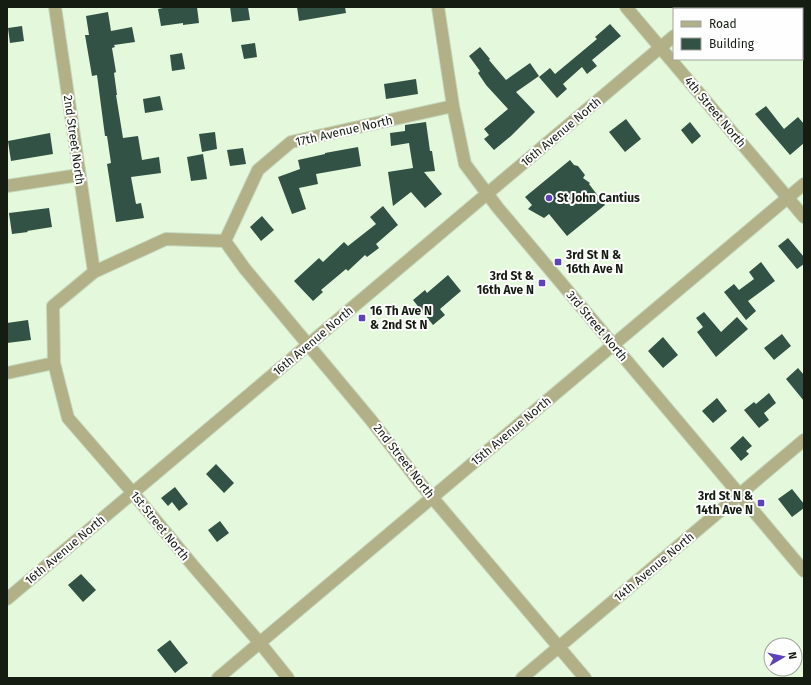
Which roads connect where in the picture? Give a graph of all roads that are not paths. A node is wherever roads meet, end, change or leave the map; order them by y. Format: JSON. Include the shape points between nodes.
{"nodes":[{"id":1,"x":54,"y":7,"type":"edge"},
{"id":2,"x":438,"y":7,"type":"edge"},
{"id":3,"x":626,"y":7,"type":"edge"},
{"id":4,"x":673,"y":37,"type":"edge"},
{"id":5,"x":660,"y":48,"type":"junction"},
{"id":6,"x":453,"y":106,"type":"junction"},
{"id":7,"x":79,"y":175,"type":"junction"},
{"id":8,"x":804,"y":184,"type":"edge"},
{"id":9,"x":7,"y":186,"type":"edge"},
{"id":10,"x":486,"y":194,"type":"junction"},
{"id":11,"x":788,"y":198,"type":"junction"},
{"id":12,"x":804,"y":217,"type":"edge"},
{"id":13,"x":225,"y":241,"type":"junction"},
{"id":14,"x":94,"y":272,"type":"junction"},
{"id":15,"x":309,"y":345,"type":"junction"},
{"id":16,"x":613,"y":345,"type":"junction"},
{"id":17,"x":54,"y":363,"type":"junction"},
{"id":18,"x":7,"y":372,"type":"edge"},
{"id":19,"x":804,"y":440,"type":"edge"},
{"id":20,"x":133,"y":493,"type":"junction"},
{"id":21,"x":740,"y":494,"type":"junction"},
{"id":22,"x":432,"y":498,"type":"junction"},
{"id":23,"x":804,"y":571,"type":"edge"},
{"id":24,"x":7,"y":599,"type":"edge"},
{"id":25,"x":260,"y":643,"type":"junction"},
{"id":26,"x":559,"y":647,"type":"junction"},
{"id":27,"x":218,"y":678,"type":"edge"},
{"id":28,"x":288,"y":678,"type":"edge"},
{"id":29,"x":522,"y":678,"type":"edge"},
{"id":30,"x":585,"y":678,"type":"edge"}],
"edges":[{"from":1,"to":7,"type":"street","name":"2nd Street North"},
{"from":2,"to":6,"type":"street","name":"3rd Street North"},
{"from":3,"to":5,"type":"street","name":"4th Street North"},
{"from":4,"to":5,"type":"street","name":"16th Avenue North"},
{"from":5,"to":10,"type":"street","name":"16th Avenue North"},
{"from":5,"to":11,"type":"street","name":"4th Street North"},
{"from":6,"to":10,"type":"street","name":"3rd Street North","via":[[465,164]]},
{"from":6,"to":13,"type":"street","name":"17th Avenue North","via":[[291,142],[258,170]]},
{"from":7,"to":9,"type":"street"},
{"from":7,"to":14,"type":"street","name":"2nd Street North"},
{"from":8,"to":11,"type":"street","name":"15th Avenue North"},
{"from":10,"to":15,"type":"street","name":"16th Avenue North"},
{"from":10,"to":16,"type":"street","name":"3rd Street North"},
{"from":11,"to":12,"type":"street","name":"4th Street North"},
{"from":11,"to":16,"type":"street","name":"15th Avenue North"},
{"from":13,"to":14,"type":"street","via":[[166,238]]},
{"from":13,"to":15,"type":"street","name":"2nd Street North","via":[[245,269]]},
{"from":14,"to":17,"type":"street","via":[[53,306]]},
{"from":15,"to":20,"type":"street","name":"16th Avenue North"},
{"from":15,"to":22,"type":"street","name":"2nd Street North","via":[[372,420]]},
{"from":16,"to":21,"type":"street","name":"3rd Street North"},
{"from":16,"to":22,"type":"street","name":"15th Avenue North"},
{"from":17,"to":18,"type":"street"},
{"from":17,"to":20,"type":"street","name":"1st Street North","via":[[68,418]]},
{"from":19,"to":21,"type":"street","name":"14th Avenue North"},
{"from":20,"to":24,"type":"street","name":"16th Avenue North"},
{"from":20,"to":25,"type":"street","name":"1st Street North"},
{"from":21,"to":23,"type":"street","name":"3rd Street North"},
{"from":21,"to":26,"type":"street","name":"14th Avenue North"},
{"from":22,"to":25,"type":"street","name":"15th Avenue North"},
{"from":22,"to":26,"type":"street","name":"2nd Street North"},
{"from":25,"to":27,"type":"street","name":"15th Avenue North"},
{"from":25,"to":28,"type":"street","name":"1st Street North"},
{"from":26,"to":29,"type":"street","name":"14th Avenue North"},
{"from":26,"to":30,"type":"street","name":"2nd Street North"}]}
